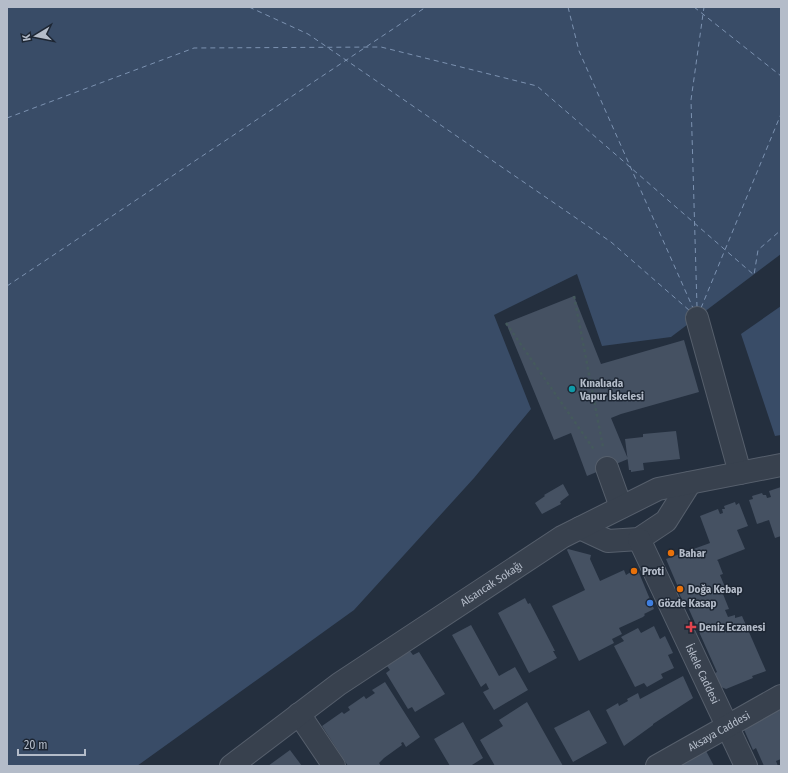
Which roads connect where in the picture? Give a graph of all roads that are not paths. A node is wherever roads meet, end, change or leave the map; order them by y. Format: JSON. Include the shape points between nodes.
{"nodes":[{"id":1,"x":697,"y":318,"type":"dead end"},
{"id":2,"x":781,"y":465,"type":"edge"},
{"id":3,"x":607,"y":468,"type":"road end"},
{"id":4,"x":740,"y":473,"type":"junction"},
{"id":5,"x":690,"y":483,"type":"junction"},
{"id":6,"x":621,"y":507,"type":"junction"},
{"id":7,"x":580,"y":528,"type":"junction"},
{"id":8,"x":639,"y":538,"type":"junction"},
{"id":9,"x":781,"y":696,"type":"edge"},
{"id":10,"x":299,"y":714,"type":"junction"},
{"id":11,"x":727,"y":726,"type":"junction"},
{"id":12,"x":231,"y":766,"type":"edge"},
{"id":13,"x":334,"y":766,"type":"edge"},
{"id":14,"x":657,"y":766,"type":"edge"},
{"id":15,"x":746,"y":766,"type":"edge"}],
"edges":[{"from":1,"to":4,"type":"street"},
{"from":2,"to":4,"type":"street","name":"Alsancak Sokağı"},
{"from":3,"to":6,"type":"street"},
{"from":4,"to":5,"type":"street","name":"Alsancak Sokağı"},
{"from":5,"to":6,"type":"street","name":"Alsancak Sokağı","via":[[658,489]]},
{"from":5,"to":8,"type":"street","via":[[666,521]]},
{"from":6,"to":7,"type":"street","name":"Alsancak Sokağı"},
{"from":7,"to":8,"type":"street","via":[[608,541]]},
{"from":7,"to":10,"type":"street","name":"Alsancak Sokağı","via":[[562,537],[339,684]]},
{"from":8,"to":11,"type":"street","name":"İskele Caddesi"},
{"from":9,"to":11,"type":"street","name":"Aksaya Caddesi"},
{"from":10,"to":12,"type":"street","name":"Alsancak Sokağı"},
{"from":10,"to":13,"type":"street"},
{"from":11,"to":14,"type":"street","name":"Aksaya Caddesi"},
{"from":11,"to":15,"type":"street","name":"İskele Caddesi"}]}
